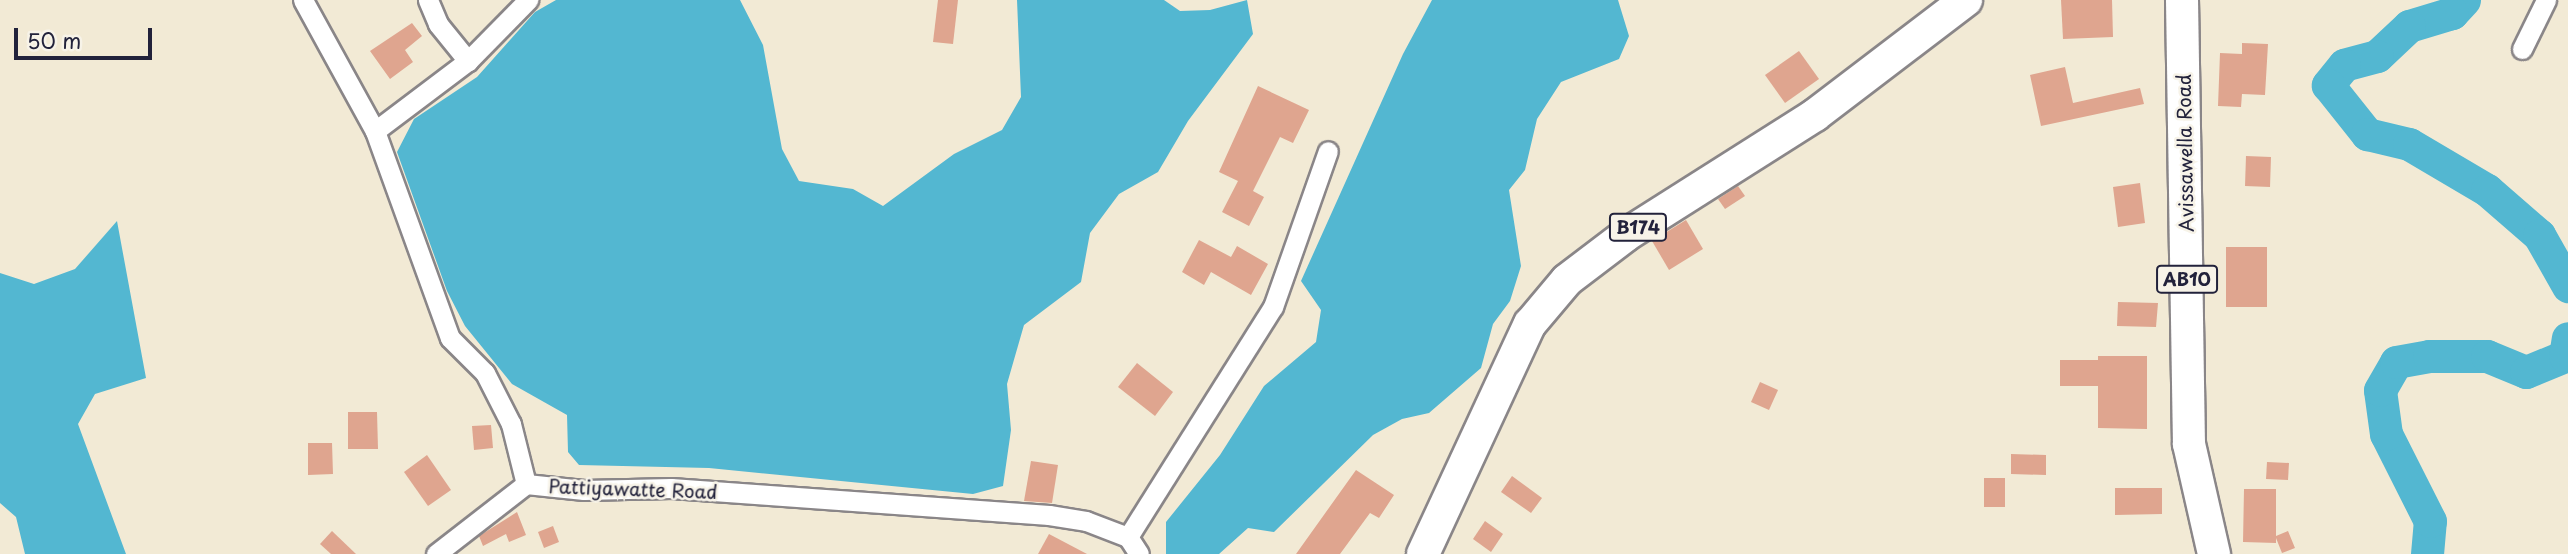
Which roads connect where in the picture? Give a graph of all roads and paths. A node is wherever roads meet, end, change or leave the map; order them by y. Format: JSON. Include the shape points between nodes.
{"nodes":[{"id":1,"x":303,"y":0,"type":"edge"},
{"id":2,"x":428,"y":0,"type":"edge"},
{"id":3,"x":527,"y":0,"type":"edge"},
{"id":4,"x":1966,"y":0,"type":"edge"},
{"id":5,"x":2182,"y":0,"type":"edge"},
{"id":6,"x":2546,"y":0,"type":"edge"},
{"id":7,"x":2522,"y":48,"type":"dead end"},
{"id":8,"x":468,"y":61,"type":"junction"},
{"id":9,"x":375,"y":131,"type":"junction"},
{"id":10,"x":1328,"y":151,"type":"dead end"},
{"id":11,"x":526,"y":484,"type":"junction"},
{"id":12,"x":1133,"y":546,"type":"edge"},
{"id":13,"x":436,"y":554,"type":"edge"},
{"id":14,"x":1423,"y":554,"type":"edge"},
{"id":15,"x":2214,"y":554,"type":"edge"}],
"edges":[{"from":1,"to":9,"type":"street","name":"Pattiyawatte Road"},
{"from":2,"to":8,"type":"street","via":[[438,24]]},
{"from":3,"to":8,"type":"street"},
{"from":4,"to":14,"type":"main road","number":"B174","via":[[1815,115],[1626,235],[1567,280],[1530,324]]},
{"from":5,"to":15,"type":"main road","name":"Avissawella Road","number":"AB10","via":[[2189,444]]},
{"from":6,"to":7,"type":"street"},
{"from":8,"to":9,"type":"street"},
{"from":9,"to":11,"type":"street","name":"Pattiyawatte Road","via":[[450,338],[485,373],[511,424]]},
{"from":10,"to":12,"type":"street","via":[[1273,307]]},
{"from":11,"to":12,"type":"street","name":"Pattiyawatte Road","via":[[584,490],[671,488],[1049,515],[1086,521]]},
{"from":11,"to":13,"type":"street"}]}
